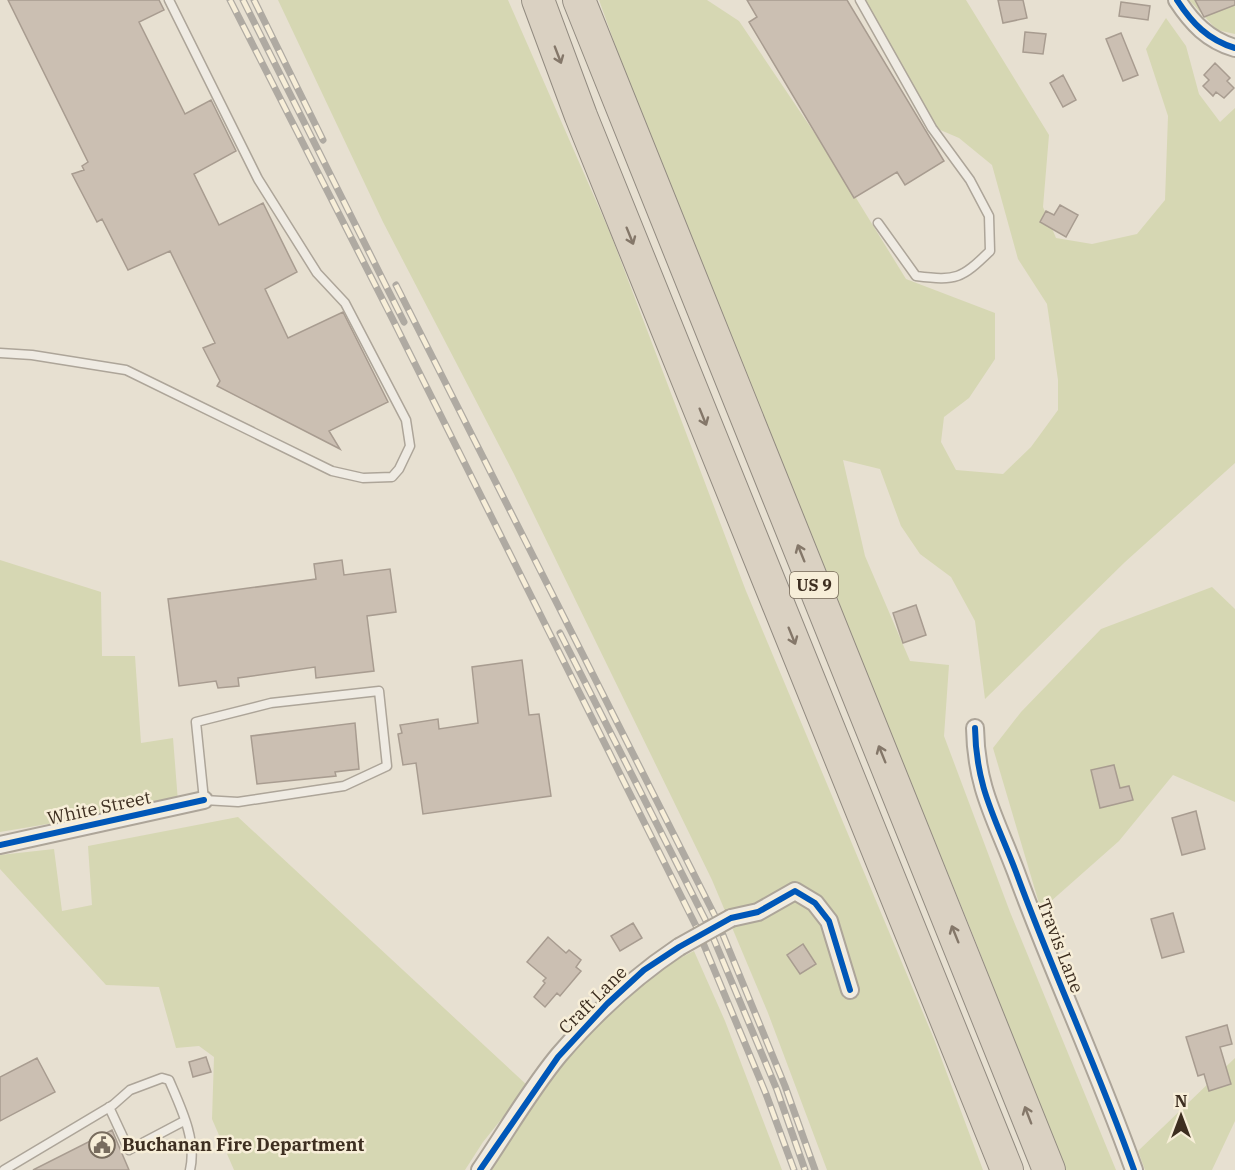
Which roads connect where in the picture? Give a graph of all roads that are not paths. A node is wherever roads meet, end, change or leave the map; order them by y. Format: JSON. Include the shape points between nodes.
{"nodes":[{"id":1,"x":170,"y":0,"type":"edge"},
{"id":2,"x":538,"y":0,"type":"edge"},
{"id":3,"x":579,"y":0,"type":"edge"},
{"id":4,"x":861,"y":0,"type":"edge"},
{"id":5,"x":1177,"y":0,"type":"edge"},
{"id":6,"x":1235,"y":48,"type":"edge"},
{"id":7,"x":878,"y":223,"type":"dead end"},
{"id":8,"x":0,"y":353,"type":"edge"},
{"id":9,"x":975,"y":728,"type":"dead end"},
{"id":10,"x":204,"y":800,"type":"junction"},
{"id":11,"x":0,"y":845,"type":"edge"},
{"id":12,"x":850,"y":990,"type":"dead end"},
{"id":13,"x":109,"y":1107,"type":"junction"},
{"id":14,"x":184,"y":1121,"type":"junction"},
{"id":15,"x":4,"y":1170,"type":"edge"},
{"id":16,"x":190,"y":1170,"type":"edge"},
{"id":17,"x":480,"y":1170,"type":"edge"},
{"id":18,"x":1007,"y":1170,"type":"edge"},
{"id":19,"x":1049,"y":1170,"type":"edge"},
{"id":20,"x":1134,"y":1170,"type":"edge"}],
"edges":[{"from":1,"to":8,"type":"lane","via":[[258,179],[317,273],[345,303],[405,420],[410,446],[407,454],[392,477],[363,478],[332,471],[126,370]]},
{"from":2,"to":18,"type":"highway","number":"US 9","one_way":true,"via":[[581,116]]},
{"from":19,"to":3,"type":"highway","number":"US 9","one_way":true},
{"from":4,"to":7,"type":"lane","via":[[932,128],[985,207],[990,251],[965,274],[940,279],[916,276]]},
{"from":5,"to":6,"type":"street","via":[[1202,32]]},
{"from":9,"to":20,"type":"street","name":"Travis Lane","via":[[986,802]]},
{"from":10,"to":10,"type":"lane","via":[[196,722],[271,703],[379,690],[387,766],[344,786],[238,802]]},
{"from":10,"to":11,"type":"street","name":"White Street"},
{"from":12,"to":17,"type":"street","name":"Craft Lane","bridge":true,"via":[[829,921],[815,903],[795,891],[758,912],[731,918],[679,947],[629,984],[558,1056]]},
{"from":13,"to":14,"type":"lane","via":[[129,1150]]},
{"from":13,"to":14,"type":"lane","via":[[130,1090],[162,1078],[169,1080]]},
{"from":13,"to":15,"type":"lane"},
{"from":14,"to":16,"type":"lane","via":[[193,1156]]}]}
